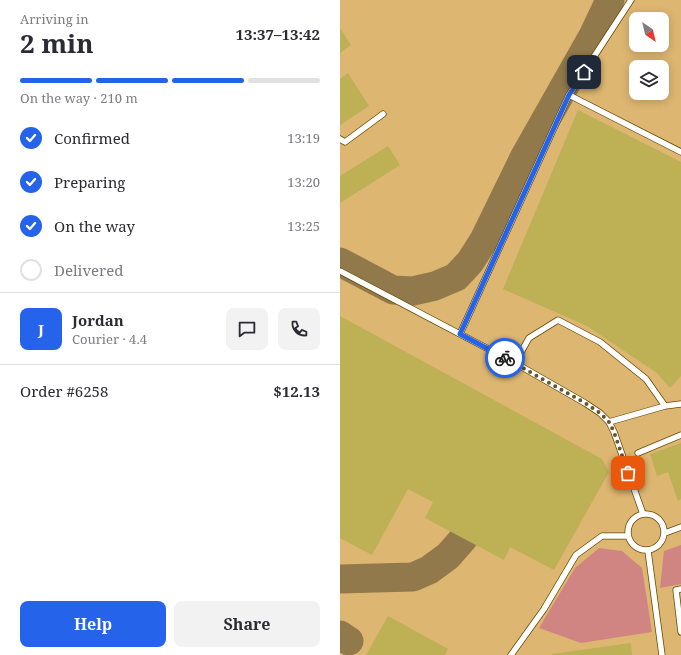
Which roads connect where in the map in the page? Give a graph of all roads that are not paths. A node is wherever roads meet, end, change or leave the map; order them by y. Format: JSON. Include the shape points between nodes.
{"nodes":[{"id":1,"x":631,"y":0,"type":"edge"},
{"id":2,"x":569,"y":95,"type":"junction"},
{"id":3,"x":384,"y":114,"type":"dead end"},
{"id":4,"x":340,"y":139,"type":"edge"},
{"id":5,"x":681,"y":152,"type":"edge"},
{"id":6,"x":340,"y":271,"type":"edge"},
{"id":7,"x":460,"y":334,"type":"junction"},
{"id":8,"x":515,"y":363,"type":"junction"},
{"id":9,"x":681,"y":404,"type":"edge"},
{"id":10,"x":665,"y":406,"type":"junction"},
{"id":11,"x":609,"y":422,"type":"junction"},
{"id":12,"x":681,"y":435,"type":"edge"},
{"id":13,"x":638,"y":453,"type":"dead end"},
{"id":14,"x":643,"y":514,"type":"junction"},
{"id":15,"x":681,"y":527,"type":"edge"},
{"id":16,"x":664,"y":533,"type":"junction"},
{"id":17,"x":627,"y":536,"type":"junction"},
{"id":18,"x":648,"y":551,"type":"junction"},
{"id":19,"x":681,"y":589,"type":"edge"},
{"id":20,"x":681,"y":632,"type":"edge"},
{"id":21,"x":510,"y":655,"type":"edge"},
{"id":22,"x":662,"y":655,"type":"edge"}],
"edges":[{"from":1,"to":2,"type":"lane"},
{"from":2,"to":5,"type":"lane"},
{"from":2,"to":7,"type":"lane"},
{"from":3,"to":4,"type":"lane","via":[[345,142]]},
{"from":6,"to":7,"type":"lane"},
{"from":7,"to":8,"type":"lane"},
{"from":8,"to":10,"type":"lane","via":[[529,338],[558,320],[600,342],[646,379]]},
{"from":8,"to":11,"type":"lane","via":[[585,403]]},
{"from":9,"to":10,"type":"lane"},
{"from":10,"to":11,"type":"lane"},
{"from":11,"to":14,"type":"lane"},
{"from":12,"to":13,"type":"lane"},
{"from":14,"to":16,"type":"lane","via":[[658,518],[662,522]]},
{"from":14,"to":17,"type":"lane","via":[[630,522]]},
{"from":15,"to":16,"type":"lane"},
{"from":16,"to":18,"type":"lane","via":[[660,545]]},
{"from":17,"to":18,"type":"lane","via":[[635,547]]},
{"from":17,"to":21,"type":"lane","via":[[602,536],[576,554],[544,609]]},
{"from":18,"to":22,"type":"lane"},
{"from":19,"to":20,"type":"lane","via":[[676,590]]}]}
